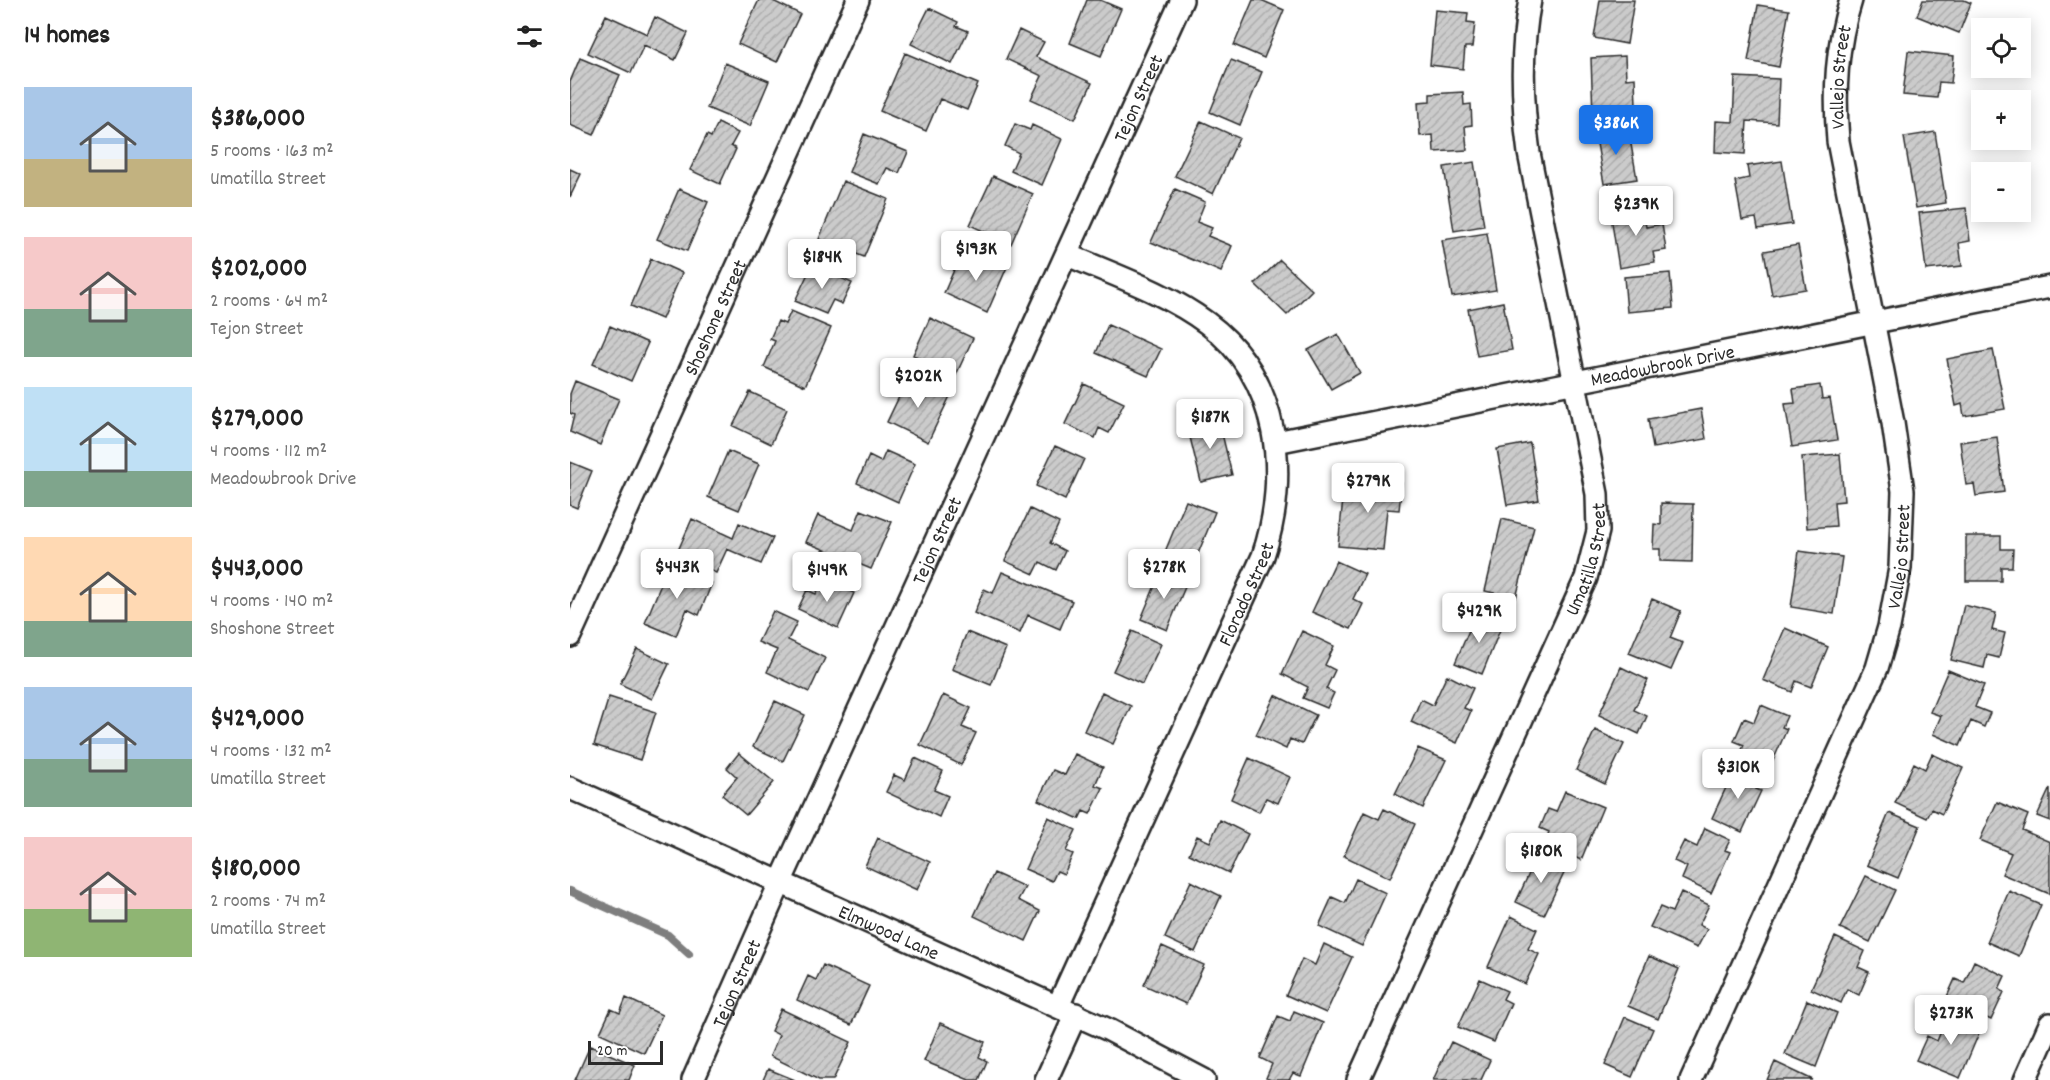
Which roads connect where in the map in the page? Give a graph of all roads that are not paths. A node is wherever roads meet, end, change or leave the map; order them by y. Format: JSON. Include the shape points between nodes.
{"nodes":[{"id":1,"x":858,"y":0,"type":"edge"},
{"id":2,"x":1182,"y":0,"type":"edge"},
{"id":3,"x":1530,"y":0,"type":"edge"},
{"id":4,"x":1851,"y":0,"type":"edge"},
{"id":5,"x":1068,"y":255,"type":"junction"},
{"id":6,"x":2050,"y":286,"type":"edge"},
{"id":7,"x":1872,"y":321,"type":"junction"},
{"id":8,"x":1575,"y":380,"type":"junction"},
{"id":9,"x":1276,"y":441,"type":"junction"},
{"id":10,"x":570,"y":636,"type":"edge"},
{"id":11,"x":570,"y":788,"type":"edge"},
{"id":12,"x":780,"y":883,"type":"junction"},
{"id":13,"x":1067,"y":1010,"type":"junction"},
{"id":14,"x":2050,"y":1024,"type":"edge"},
{"id":15,"x":693,"y":1080,"type":"edge"},
{"id":16,"x":1046,"y":1080,"type":"edge"},
{"id":17,"x":1204,"y":1080,"type":"edge"},
{"id":18,"x":1358,"y":1080,"type":"edge"},
{"id":19,"x":1691,"y":1080,"type":"edge"},
{"id":20,"x":2025,"y":1080,"type":"edge"}],
"edges":[{"from":1,"to":10,"type":"street","name":"Shoshone Street"},
{"from":2,"to":5,"type":"street","name":"Tejon Street"},
{"from":3,"to":8,"type":"street","name":"Umatilla Street","via":[[1522,81],[1524,115]]},
{"from":4,"to":7,"type":"street","name":"Vallejo Street","via":[[1837,64],[1835,102],[1838,141]]},
{"from":5,"to":9,"type":"street","name":"Florado Street","via":[[1194,314],[1225,338],[1243,360],[1264,401]]},
{"from":5,"to":12,"type":"street","name":"Tejon Street"},
{"from":6,"to":7,"type":"street","name":"Meadowbrook Drive"},
{"from":7,"to":8,"type":"street","name":"Meadowbrook Drive"},
{"from":7,"to":19,"type":"street","name":"Vallejo Street","via":[[1903,491],[1900,568],[1889,627],[1877,668]]},
{"from":8,"to":9,"type":"street","name":"Meadowbrook Drive"},
{"from":8,"to":18,"type":"street","name":"Umatilla Street","via":[[1597,494],[1598,531],[1591,561]]},
{"from":9,"to":13,"type":"street","name":"Florado Street","via":[[1277,502],[1263,556]]},
{"from":11,"to":12,"type":"street","name":"Elmwood Lane"},
{"from":12,"to":13,"type":"street","name":"Elmwood Lane"},
{"from":12,"to":15,"type":"street","name":"Tejon Street"},
{"from":13,"to":16,"type":"street","name":"Florado Street"},
{"from":13,"to":17,"type":"street","name":"Elmwood Lane"},
{"from":14,"to":20,"type":"street"}]}
